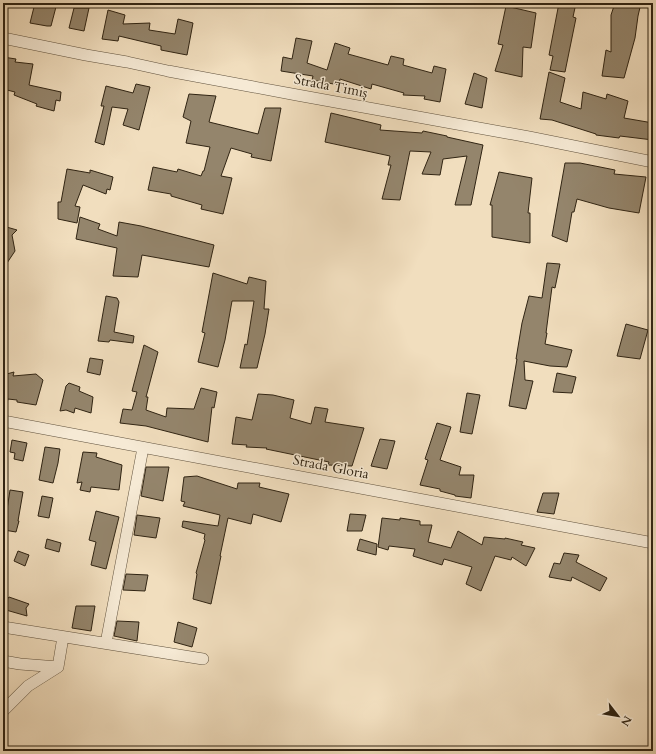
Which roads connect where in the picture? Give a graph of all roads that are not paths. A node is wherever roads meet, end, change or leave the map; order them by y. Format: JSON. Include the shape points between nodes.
{"nodes":[{"id":1,"x":3,"y":38,"type":"edge"},
{"id":2,"x":653,"y":162,"type":"edge"},
{"id":3,"x":3,"y":421,"type":"edge"},
{"id":4,"x":142,"y":448,"type":"junction"},
{"id":5,"x":653,"y":543,"type":"edge"},
{"id":6,"x":3,"y":627,"type":"edge"},
{"id":7,"x":63,"y":636,"type":"junction"},
{"id":8,"x":106,"y":643,"type":"junction"},
{"id":9,"x":203,"y":659,"type":"dead end"},
{"id":10,"x":3,"y":661,"type":"edge"},
{"id":11,"x":58,"y":667,"type":"junction"},
{"id":12,"x":3,"y":711,"type":"edge"}],
"edges":[{"from":1,"to":2,"type":"street","name":"Strada Timiș"},
{"from":3,"to":4,"type":"street","name":"Strada Gloria"},
{"from":4,"to":5,"type":"street","name":"Strada Gloria"},
{"from":4,"to":8,"type":"street"},
{"from":6,"to":7,"type":"street"},
{"from":7,"to":8,"type":"street"},
{"from":7,"to":11,"type":"street"},
{"from":8,"to":9,"type":"street"},
{"from":10,"to":11,"type":"street"},
{"from":11,"to":12,"type":"street","via":[[28,686]]}]}
